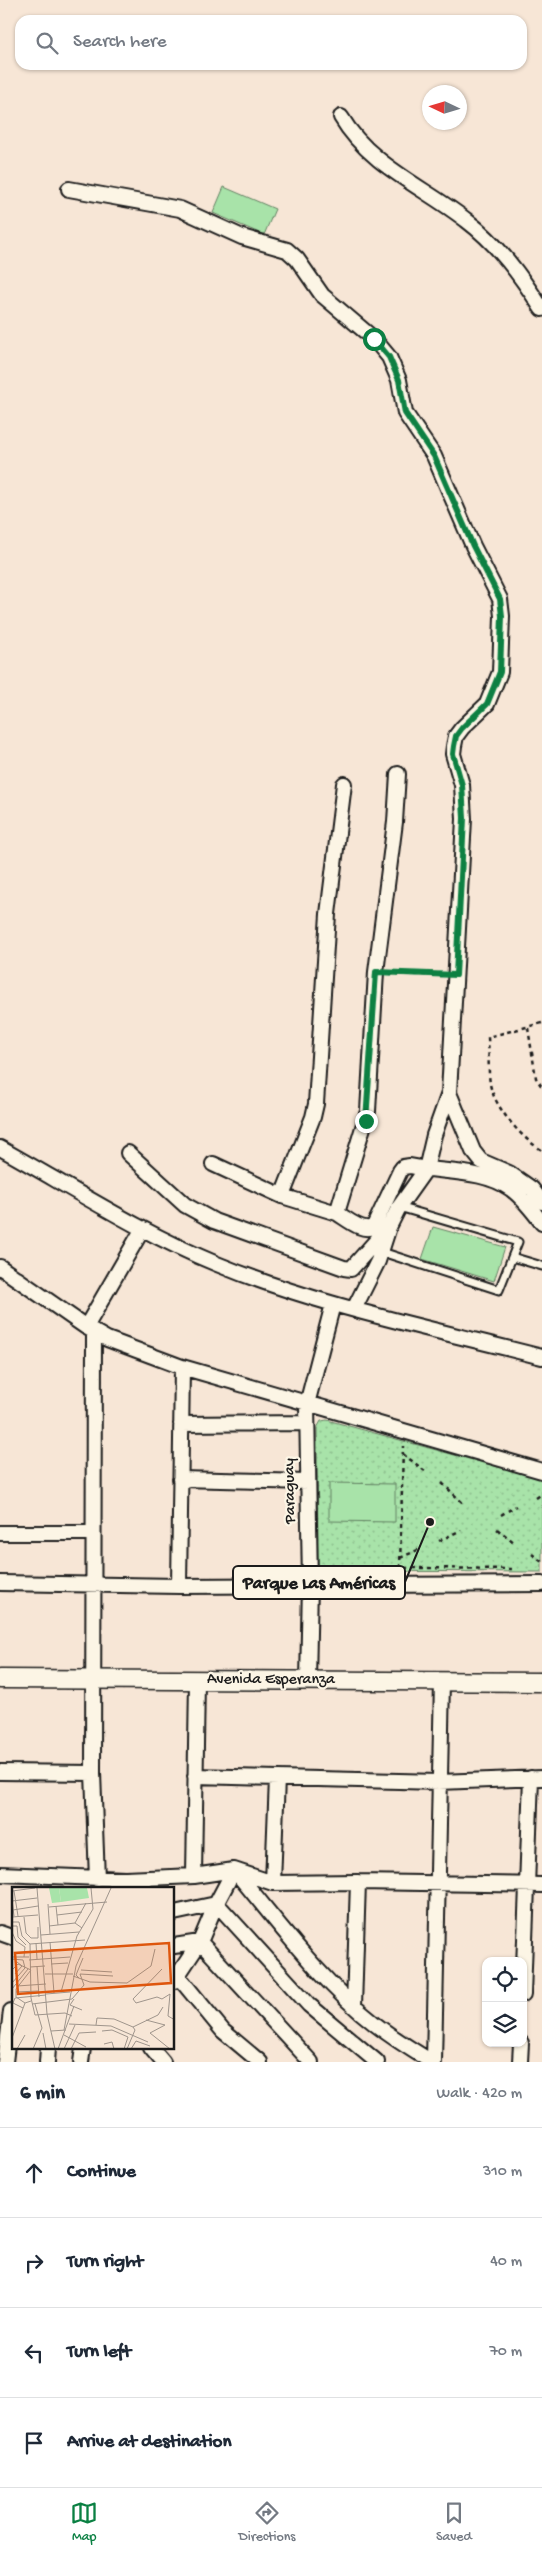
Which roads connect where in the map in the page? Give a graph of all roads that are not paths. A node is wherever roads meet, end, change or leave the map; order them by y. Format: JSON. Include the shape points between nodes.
{"nodes":[{"id":1,"x":341,"y":118,"type":"dead end"},
{"id":2,"x":69,"y":189,"type":"dead end"},
{"id":3,"x":542,"y":309,"type":"edge"},
{"id":4,"x":398,"y":774,"type":"dead end"},
{"id":5,"x":344,"y":784,"type":"dead end"},
{"id":6,"x":450,"y":1094,"type":"junction"},
{"id":7,"x":0,"y":1148,"type":"edge"},
{"id":8,"x":128,"y":1153,"type":"dead end"},
{"id":9,"x":213,"y":1164,"type":"dead end"},
{"id":10,"x":426,"y":1169,"type":"junction"},
{"id":11,"x":282,"y":1196,"type":"junction"},
{"id":12,"x":542,"y":1202,"type":"edge"},
{"id":13,"x":399,"y":1207,"type":"junction"},
{"id":14,"x":337,"y":1213,"type":"junction"},
{"id":15,"x":542,"y":1223,"type":"edge"},
{"id":16,"x":389,"y":1227,"type":"junction"},
{"id":17,"x":142,"y":1230,"type":"junction"},
{"id":18,"x":382,"y":1252,"type":"junction"},
{"id":19,"x":512,"y":1257,"type":"junction"},
{"id":20,"x":542,"y":1266,"type":"edge"},
{"id":21,"x":0,"y":1267,"type":"edge"},
{"id":22,"x":333,"y":1304,"type":"junction"},
{"id":23,"x":354,"y":1309,"type":"junction"},
{"id":24,"x":90,"y":1329,"type":"junction"},
{"id":25,"x":542,"y":1357,"type":"edge"},
{"id":26,"x":182,"y":1367,"type":"junction"},
{"id":27,"x":307,"y":1404,"type":"junction"},
{"id":28,"x":307,"y":1423,"type":"junction"},
{"id":29,"x":181,"y":1424,"type":"junction"},
{"id":30,"x":542,"y":1471,"type":"edge"},
{"id":31,"x":180,"y":1479,"type":"junction"},
{"id":32,"x":308,"y":1482,"type":"junction"},
{"id":33,"x":0,"y":1533,"type":"edge"},
{"id":34,"x":93,"y":1533,"type":"junction"},
{"id":35,"x":93,"y":1583,"type":"junction"},
{"id":36,"x":0,"y":1584,"type":"edge"},
{"id":37,"x":310,"y":1584,"type":"junction"},
{"id":38,"x":542,"y":1584,"type":"edge"},
{"id":39,"x":179,"y":1586,"type":"junction"},
{"id":40,"x":0,"y":1679,"type":"edge"},
{"id":41,"x":94,"y":1679,"type":"junction"},
{"id":42,"x":197,"y":1680,"type":"junction"},
{"id":43,"x":308,"y":1681,"type":"junction"},
{"id":44,"x":442,"y":1681,"type":"junction"},
{"id":45,"x":542,"y":1682,"type":"edge"},
{"id":46,"x":0,"y":1772,"type":"edge"},
{"id":47,"x":93,"y":1773,"type":"junction"},
{"id":48,"x":195,"y":1776,"type":"junction"},
{"id":49,"x":277,"y":1778,"type":"junction"},
{"id":50,"x":536,"y":1778,"type":"edge"},
{"id":51,"x":439,"y":1782,"type":"junction"},
{"id":52,"x":234,"y":1870,"type":"junction"},
{"id":53,"x":0,"y":1874,"type":"edge"},
{"id":54,"x":194,"y":1876,"type":"junction"},
{"id":55,"x":97,"y":1879,"type":"junction"},
{"id":56,"x":66,"y":1882,"type":"edge"},
{"id":57,"x":358,"y":1882,"type":"junction"},
{"id":58,"x":273,"y":1883,"type":"junction"},
{"id":59,"x":438,"y":1883,"type":"junction"},
{"id":60,"x":526,"y":1885,"type":"junction"},
{"id":61,"x":542,"y":1885,"type":"edge"},
{"id":62,"x":216,"y":1903,"type":"junction"},
{"id":63,"x":175,"y":1913,"type":"edge"},
{"id":64,"x":0,"y":1933,"type":"edge"},
{"id":65,"x":12,"y":1937,"type":"edge"},
{"id":66,"x":200,"y":1942,"type":"junction"},
{"id":67,"x":175,"y":1946,"type":"edge"},
{"id":68,"x":524,"y":1957,"type":"edge"},
{"id":69,"x":175,"y":1977,"type":"edge"},
{"id":70,"x":354,"y":2006,"type":"junction"},
{"id":71,"x":11,"y":2011,"type":"dead end"},
{"id":72,"x":521,"y":2047,"type":"edge"},
{"id":73,"x":154,"y":2050,"type":"edge"},
{"id":74,"x":5,"y":2062,"type":"edge"},
{"id":75,"x":164,"y":2062,"type":"edge"},
{"id":76,"x":260,"y":2062,"type":"edge"},
{"id":77,"x":311,"y":2062,"type":"edge"},
{"id":78,"x":377,"y":2062,"type":"edge"},
{"id":79,"x":433,"y":2062,"type":"edge"},
{"id":80,"x":520,"y":2062,"type":"edge"}],
"edges":[{"from":1,"to":3,"type":"street","via":[[352,135],[377,159],[467,220],[491,242],[517,269]]},
{"from":2,"to":6,"type":"street","via":[[180,209],[242,237],[287,250],[297,259],[322,295],[374,339],[389,357],[399,380],[405,413],[434,456],[500,599],[500,672],[487,704],[456,736],[453,754],[462,785],[464,818]]},
{"from":4,"to":14,"type":"street","via":[[376,972],[368,1111]]},
{"from":5,"to":11,"type":"street","via":[[328,914],[316,1104],[314,1117]]},
{"from":6,"to":10,"type":"street","via":[[434,1135]]},
{"from":6,"to":12,"type":"street","via":[[481,1161],[532,1188]]},
{"from":7,"to":17,"type":"street"},
{"from":8,"to":16,"type":"street","via":[[185,1205],[214,1221],[344,1268],[351,1269],[361,1260]]},
{"from":9,"to":11,"type":"street"},
{"from":10,"to":13,"type":"street"},
{"from":10,"to":14,"type":"street","via":[[403,1167],[370,1229],[364,1229]]},
{"from":10,"to":15,"type":"street","via":[[482,1176],[510,1188]]},
{"from":11,"to":14,"type":"street"},
{"from":13,"to":16,"type":"street"},
{"from":13,"to":19,"type":"lane","via":[[518,1242]]},
{"from":16,"to":18,"type":"street"},
{"from":17,"to":22,"type":"street","via":[[218,1265]]},
{"from":17,"to":24,"type":"street"},
{"from":18,"to":19,"type":"lane","via":[[499,1290]]},
{"from":18,"to":23,"type":"street"},
{"from":19,"to":20,"type":"lane"},
{"from":21,"to":24,"type":"street"},
{"from":22,"to":23,"type":"street"},
{"from":22,"to":27,"type":"street","name":"Paraguay"},
{"from":23,"to":25,"type":"street"},
{"from":24,"to":26,"type":"street","via":[[107,1339]]},
{"from":24,"to":34,"type":"street"},
{"from":26,"to":27,"type":"street"},
{"from":26,"to":29,"type":"street"},
{"from":27,"to":28,"type":"street","name":"Paraguay"},
{"from":27,"to":30,"type":"street"},
{"from":28,"to":29,"type":"street"},
{"from":28,"to":32,"type":"street","name":"Paraguay"},
{"from":29,"to":31,"type":"street"},
{"from":31,"to":32,"type":"street"},
{"from":31,"to":39,"type":"street"},
{"from":32,"to":37,"type":"street","name":"Paraguay"},
{"from":33,"to":34,"type":"street"},
{"from":34,"to":35,"type":"street"},
{"from":35,"to":36,"type":"street"},
{"from":35,"to":39,"type":"street"},
{"from":35,"to":41,"type":"street"},
{"from":37,"to":38,"type":"street"},
{"from":37,"to":39,"type":"street"},
{"from":37,"to":43,"type":"street","name":"Paraguay"},
{"from":40,"to":41,"type":"street","name":"Avenida Esperanza"},
{"from":41,"to":42,"type":"street","name":"Avenida Esperanza"},
{"from":41,"to":47,"type":"street"},
{"from":42,"to":43,"type":"street","name":"Avenida Esperanza"},
{"from":42,"to":48,"type":"street"},
{"from":43,"to":44,"type":"street","name":"Avenida Esperanza"},
{"from":44,"to":45,"type":"street","name":"Avenida Esperanza"},
{"from":44,"to":51,"type":"street"},
{"from":46,"to":47,"type":"street"},
{"from":47,"to":55,"type":"street"},
{"from":48,"to":49,"type":"street"},
{"from":48,"to":54,"type":"street"},
{"from":49,"to":51,"type":"street"},
{"from":49,"to":58,"type":"street"},
{"from":50,"to":51,"type":"street"},
{"from":50,"to":60,"type":"street"},
{"from":51,"to":59,"type":"street"},
{"from":52,"to":54,"type":"street"},
{"from":52,"to":58,"type":"street"},
{"from":52,"to":62,"type":"street"},
{"from":52,"to":70,"type":"street","via":[[304,1954]]},
{"from":53,"to":56,"type":"street"},
{"from":54,"to":55,"type":"street"},
{"from":55,"to":56,"type":"street"},
{"from":57,"to":58,"type":"street"},
{"from":57,"to":59,"type":"street"},
{"from":57,"to":70,"type":"street"},
{"from":59,"to":60,"type":"street"},
{"from":59,"to":79,"type":"street"},
{"from":60,"to":61,"type":"street"},
{"from":60,"to":68,"type":"street"},
{"from":62,"to":63,"type":"street"},
{"from":62,"to":66,"type":"street"},
{"from":62,"to":78,"type":"street","via":[[309,2005]]},
{"from":64,"to":65,"type":"street"},
{"from":66,"to":67,"type":"street"},
{"from":66,"to":69,"type":"street"},
{"from":66,"to":77,"type":"street"},
{"from":69,"to":76,"type":"street","via":[[223,2031]]},
{"from":70,"to":79,"type":"street","via":[[403,2045]]},
{"from":71,"to":74,"type":"street"},
{"from":72,"to":80,"type":"street"},
{"from":73,"to":75,"type":"street"}]}
